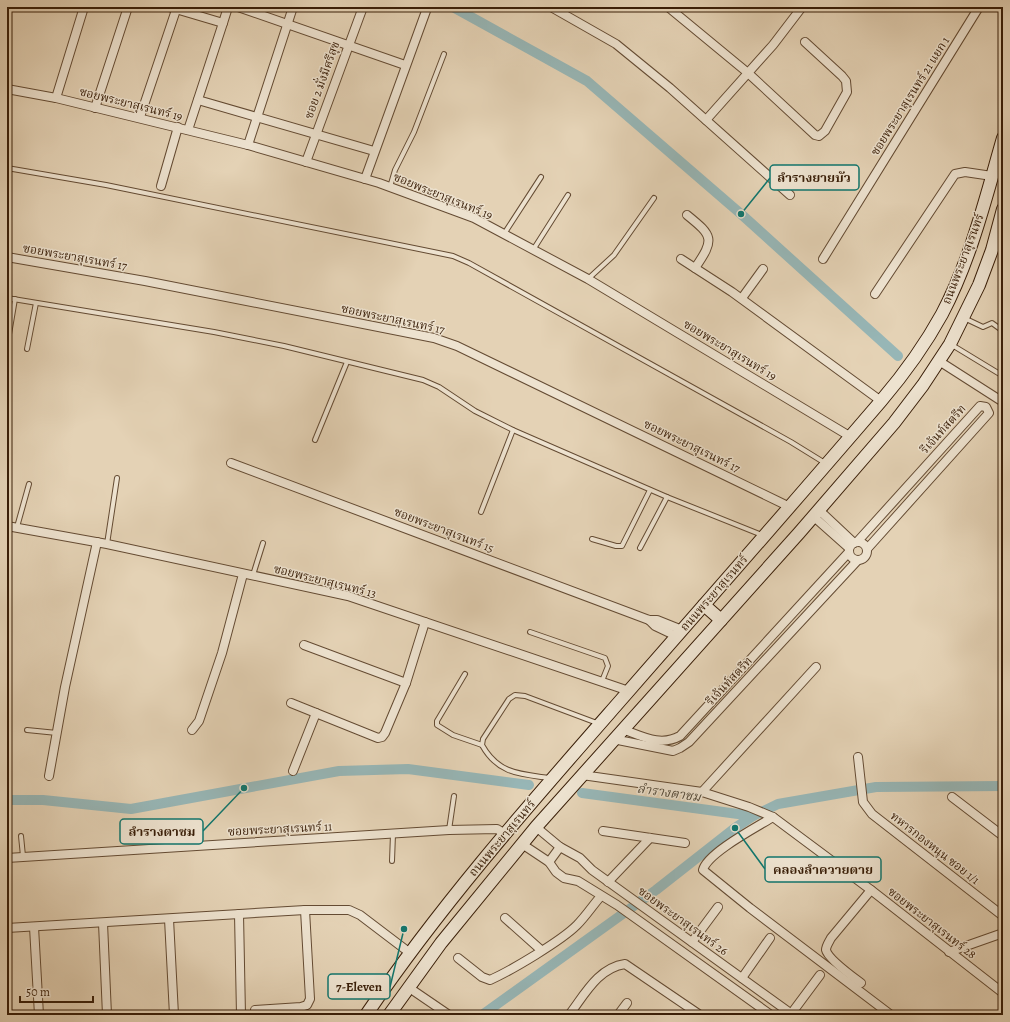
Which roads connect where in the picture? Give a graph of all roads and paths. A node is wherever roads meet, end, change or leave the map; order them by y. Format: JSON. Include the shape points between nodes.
{"nodes":[{"id":1,"x":84,"y":7,"type":"edge"},
{"id":2,"x":128,"y":7,"type":"edge"},
{"id":3,"x":228,"y":7,"type":"edge"},
{"id":4,"x":238,"y":7,"type":"edge"},
{"id":5,"x":293,"y":7,"type":"edge"},
{"id":6,"x":363,"y":7,"type":"edge"},
{"id":7,"x":551,"y":7,"type":"edge"},
{"id":8,"x":668,"y":7,"type":"edge"},
{"id":9,"x":802,"y":7,"type":"edge"},
{"id":10,"x":979,"y":7,"type":"edge"},
{"id":11,"x":174,"y":8,"type":"edge"},
{"id":12,"x":426,"y":11,"type":"dead end"},
{"id":13,"x":223,"y":23,"type":"junction"},
{"id":14,"x":287,"y":24,"type":"junction"},
{"id":15,"x":806,"y":42,"type":"dead end"},
{"id":16,"x":348,"y":45,"type":"junction"},
{"id":17,"x":444,"y":54,"type":"dead end"},
{"id":18,"x":405,"y":65,"type":"junction"},
{"id":19,"x":748,"y":73,"type":"junction"},
{"id":20,"x":7,"y":89,"type":"edge"},
{"id":21,"x":56,"y":98,"type":"junction"},
{"id":22,"x":198,"y":100,"type":"junction"},
{"id":23,"x":95,"y":108,"type":"junction"},
{"id":24,"x":140,"y":117,"type":"junction"},
{"id":25,"x":256,"y":118,"type":"junction"},
{"id":26,"x":706,"y":120,"type":"junction"},
{"id":27,"x":178,"y":127,"type":"junction"},
{"id":28,"x":188,"y":130,"type":"junction"},
{"id":29,"x":315,"y":134,"type":"junction"},
{"id":30,"x":1003,"y":138,"type":"edge"},
{"id":31,"x":248,"y":145,"type":"junction"},
{"id":32,"x":374,"y":151,"type":"junction"},
{"id":33,"x":306,"y":162,"type":"junction"},
{"id":34,"x":7,"y":168,"type":"edge"},
{"id":35,"x":992,"y":176,"type":"junction"},
{"id":36,"x":541,"y":177,"type":"dead end"},
{"id":37,"x":365,"y":179,"type":"junction"},
{"id":38,"x":161,"y":186,"type":"dead end"},
{"id":39,"x":390,"y":187,"type":"junction"},
{"id":40,"x":568,"y":195,"type":"dead end"},
{"id":41,"x":790,"y":195,"type":"dead end"},
{"id":42,"x":654,"y":198,"type":"dead end"},
{"id":43,"x":1003,"y":209,"type":"edge"},
{"id":44,"x":687,"y":215,"type":"dead end"},
{"id":45,"x":504,"y":234,"type":"junction"},
{"id":46,"x":533,"y":250,"type":"junction"},
{"id":47,"x":7,"y":257,"type":"edge"},
{"id":48,"x":681,"y":259,"type":"dead end"},
{"id":49,"x":823,"y":259,"type":"dead end"},
{"id":50,"x":695,"y":268,"type":"junction"},
{"id":51,"x":763,"y":270,"type":"dead end"},
{"id":52,"x":588,"y":279,"type":"junction"},
{"id":53,"x":874,"y":294,"type":"dead end"},
{"id":54,"x":7,"y":298,"type":"edge"},
{"id":55,"x":742,"y":298,"type":"junction"},
{"id":56,"x":15,"y":299,"type":"junction"},
{"id":57,"x":36,"y":303,"type":"junction"},
{"id":58,"x":964,"y":317,"type":"junction"},
{"id":59,"x":1003,"y":330,"type":"edge"},
{"id":60,"x":950,"y":344,"type":"junction"},
{"id":61,"x":7,"y":346,"type":"edge"},
{"id":62,"x":27,"y":349,"type":"dead end"},
{"id":63,"x":939,"y":361,"type":"junction"},
{"id":64,"x":347,"y":362,"type":"junction"},
{"id":65,"x":1003,"y":376,"type":"edge"},
{"id":66,"x":882,"y":402,"type":"junction"},
{"id":67,"x":1003,"y":402,"type":"edge"},
{"id":68,"x":513,"y":430,"type":"junction"},
{"id":69,"x":851,"y":437,"type":"junction"},
{"id":70,"x":314,"y":440,"type":"dead end"},
{"id":71,"x":231,"y":462,"type":"dead end"},
{"id":72,"x":827,"y":464,"type":"junction"},
{"id":73,"x":117,"y":478,"type":"dead end"},
{"id":74,"x":29,"y":484,"type":"dead end"},
{"id":75,"x":650,"y":490,"type":"junction"},
{"id":76,"x":667,"y":497,"type":"junction"},
{"id":77,"x":790,"y":507,"type":"junction"},
{"id":78,"x":480,"y":512,"type":"dead end"},
{"id":79,"x":816,"y":513,"type":"junction"},
{"id":80,"x":7,"y":526,"type":"edge"},
{"id":81,"x":17,"y":528,"type":"junction"},
{"id":82,"x":764,"y":536,"type":"junction"},
{"id":83,"x":592,"y":539,"type":"dead end"},
{"id":84,"x":97,"y":542,"type":"junction"},
{"id":85,"x":263,"y":543,"type":"dead end"},
{"id":86,"x":107,"y":544,"type":"junction"},
{"id":87,"x":852,"y":546,"type":"junction"},
{"id":88,"x":640,"y":548,"type":"dead end"},
{"id":89,"x":867,"y":549,"type":"junction"},
{"id":90,"x":857,"y":561,"type":"junction"},
{"id":91,"x":243,"y":574,"type":"junction"},
{"id":92,"x":253,"y":576,"type":"junction"},
{"id":93,"x":704,"y":605,"type":"junction"},
{"id":94,"x":721,"y":620,"type":"junction"},
{"id":95,"x":425,"y":622,"type":"junction"},
{"id":96,"x":530,"y":632,"type":"dead end"},
{"id":97,"x":679,"y":633,"type":"junction"},
{"id":98,"x":304,"y":645,"type":"dead end"},
{"id":99,"x":816,"y":667,"type":"dead end"},
{"id":100,"x":465,"y":674,"type":"dead end"},
{"id":101,"x":602,"y":682,"type":"junction"},
{"id":102,"x":406,"y":683,"type":"junction"},
{"id":103,"x":629,"y":691,"type":"junction"},
{"id":104,"x":291,"y":703,"type":"dead end"},
{"id":105,"x":316,"y":713,"type":"junction"},
{"id":106,"x":599,"y":724,"type":"junction"},
{"id":107,"x":622,"y":729,"type":"junction"},
{"id":108,"x":26,"y":730,"type":"dead end"},
{"id":109,"x":192,"y":730,"type":"dead end"},
{"id":110,"x":57,"y":733,"type":"junction"},
{"id":111,"x":613,"y":739,"type":"junction"},
{"id":112,"x":482,"y":745,"type":"junction"},
{"id":113,"x":858,"y":757,"type":"dead end"},
{"id":114,"x":293,"y":771,"type":"dead end"},
{"id":115,"x":582,"y":775,"type":"junction"},
{"id":116,"x":49,"y":776,"type":"dead end"},
{"id":117,"x":552,"y":779,"type":"junction"},
{"id":118,"x":702,"y":792,"type":"junction"},
{"id":119,"x":454,"y":796,"type":"dead end"},
{"id":120,"x":952,"y":797,"type":"dead end"},
{"id":121,"x":771,"y":816,"type":"junction"},
{"id":122,"x":536,"y":827,"type":"junction"},
{"id":123,"x":449,"y":830,"type":"junction"},
{"id":124,"x":603,"y":831,"type":"dead end"},
{"id":125,"x":393,"y":834,"type":"junction"},
{"id":126,"x":505,"y":834,"type":"junction"},
{"id":127,"x":21,"y":836,"type":"dead end"},
{"id":128,"x":1003,"y":836,"type":"edge"},
{"id":129,"x":650,"y":838,"type":"junction"},
{"id":130,"x":685,"y":843,"type":"dead end"},
{"id":131,"x":522,"y":844,"type":"junction"},
{"id":132,"x":560,"y":847,"type":"junction"},
{"id":133,"x":23,"y":856,"type":"junction"},
{"id":134,"x":7,"y":858,"type":"edge"},
{"id":135,"x":392,"y":861,"type":"dead end"},
{"id":136,"x":549,"y":862,"type":"junction"},
{"id":137,"x":608,"y":882,"type":"junction"},
{"id":138,"x":871,"y":890,"type":"junction"},
{"id":139,"x":601,"y":896,"type":"junction"},
{"id":140,"x":718,"y":907,"type":"dead end"},
{"id":141,"x":305,"y":910,"type":"junction"},
{"id":142,"x":239,"y":914,"type":"junction"},
{"id":143,"x":1003,"y":916,"type":"edge"},
{"id":144,"x":505,"y":918,"type":"dead end"},
{"id":145,"x":169,"y":919,"type":"junction"},
{"id":146,"x":103,"y":923,"type":"junction"},
{"id":147,"x":34,"y":926,"type":"junction"},
{"id":148,"x":7,"y":928,"type":"edge"},
{"id":149,"x":1003,"y":933,"type":"edge"},
{"id":150,"x":770,"y":938,"type":"dead end"},
{"id":151,"x":692,"y":942,"type":"junction"},
{"id":152,"x":541,"y":950,"type":"junction"},
{"id":153,"x":949,"y":952,"type":"junction"},
{"id":154,"x":410,"y":953,"type":"junction"},
{"id":155,"x":458,"y":958,"type":"dead end"},
{"id":156,"x":727,"y":967,"type":"junction"},
{"id":157,"x":820,"y":975,"type":"dead end"},
{"id":158,"x":742,"y":978,"type":"junction"},
{"id":159,"x":721,"y":979,"type":"junction"},
{"id":160,"x":861,"y":983,"type":"dead end"},
{"id":161,"x":408,"y":987,"type":"junction"},
{"id":162,"x":1003,"y":993,"type":"edge"},
{"id":163,"x":627,"y":1003,"type":"dead end"},
{"id":164,"x":255,"y":1010,"type":"dead end"},
{"id":165,"x":792,"y":1014,"type":"edge"},
{"id":166,"x":39,"y":1015,"type":"edge"},
{"id":167,"x":107,"y":1015,"type":"edge"},
{"id":168,"x":174,"y":1015,"type":"edge"},
{"id":169,"x":241,"y":1015,"type":"edge"},
{"id":170,"x":366,"y":1015,"type":"edge"},
{"id":171,"x":389,"y":1015,"type":"edge"},
{"id":172,"x":449,"y":1015,"type":"edge"},
{"id":173,"x":569,"y":1015,"type":"edge"},
{"id":174,"x":618,"y":1015,"type":"edge"},
{"id":175,"x":700,"y":1015,"type":"edge"},
{"id":176,"x":771,"y":1015,"type":"edge"},
{"id":177,"x":891,"y":1015,"type":"edge"}],
"edges":[{"from":1,"to":21,"type":"street"},
{"from":2,"to":23,"type":"street"},
{"from":3,"to":13,"type":"street"},
{"from":4,"to":14,"type":"street"},
{"from":5,"to":14,"type":"street"},
{"from":6,"to":16,"type":"street","name":"ซอย 2 มั่งมีศรีสุข"},
{"from":7,"to":26,"type":"street","via":[[616,44]]},
{"from":8,"to":19,"type":"street"},
{"from":9,"to":19,"type":"street"},
{"from":10,"to":49,"type":"street","name":"ซอยพระยาสุเรนทร์ 21 แยก 1"},
{"from":11,"to":13,"type":"street"},
{"from":11,"to":24,"type":"street"},
{"from":12,"to":18,"type":"street"},
{"from":13,"to":22,"type":"street"},
{"from":14,"to":16,"type":"street"},
{"from":14,"to":25,"type":"street"},
{"from":15,"to":19,"type":"street","via":[[842,76],[848,86],[822,134],[815,135]]},
{"from":16,"to":18,"type":"street"},
{"from":16,"to":29,"type":"street","name":"ซอย 2 มั่งมีศรีสุข"},
{"from":17,"to":39,"type":"lane"},
{"from":18,"to":32,"type":"street"},
{"from":19,"to":26,"type":"street"},
{"from":20,"to":21,"type":"street","name":"ซอยพระยาสุเรนทร์ 19"},
{"from":21,"to":23,"type":"street","name":"ซอยพระยาสุเรนทร์ 19"},
{"from":22,"to":25,"type":"street"},
{"from":22,"to":28,"type":"street"},
{"from":23,"to":24,"type":"street","name":"ซอยพระยาสุเรนทร์ 19"},
{"from":24,"to":27,"type":"street","name":"ซอยพระยาสุเรนทร์ 19"},
{"from":25,"to":29,"type":"street"},
{"from":25,"to":31,"type":"street"},
{"from":26,"to":41,"type":"street"},
{"from":27,"to":28,"type":"street","name":"ซอยพระยาสุเรนทร์ 19"},
{"from":27,"to":38,"type":"street"},
{"from":28,"to":31,"type":"street","name":"ซอยพระยาสุเรนทร์ 19"},
{"from":29,"to":32,"type":"street"},
{"from":29,"to":33,"type":"street","name":"ซอย 2 มั่งมีศรีสุข"},
{"from":30,"to":35,"type":"street","name":"ถนนพระยาสุเรนทร์"},
{"from":31,"to":33,"type":"street","name":"ซอยพระยาสุเรนทร์ 19"},
{"from":32,"to":37,"type":"street"},
{"from":33,"to":37,"type":"street","name":"ซอยพระยาสุเรนทร์ 19"},
{"from":34,"to":72,"type":"lane","via":[[106,185],[453,256]]},
{"from":35,"to":53,"type":"street","via":[[965,172],[955,174]]},
{"from":35,"to":66,"type":"street","name":"ถนนพระยาสุเรนทร์","via":[[969,249],[942,312],[919,353]]},
{"from":36,"to":45,"type":"lane"},
{"from":37,"to":39,"type":"street","name":"ซอยพระยาสุเรนทร์ 19"},
{"from":39,"to":45,"type":"street","name":"ซอยพระยาสุเรนทร์ 19","via":[[474,218]]},
{"from":40,"to":46,"type":"lane"},
{"from":42,"to":52,"type":"lane","via":[[614,255]]},
{"from":43,"to":58,"type":"street","name":"ถนนพระยาสุเรนทร์","via":[[982,278]]},
{"from":44,"to":50,"type":"street","via":[[705,230],[708,236],[708,245]]},
{"from":45,"to":46,"type":"street","name":"ซอยพระยาสุเรนทร์ 19"},
{"from":46,"to":52,"type":"street","name":"ซอยพระยาสุเรนทร์ 19"},
{"from":47,"to":77,"type":"street","name":"ซอยพระยาสุเรนทร์ 17","via":[[145,281],[434,338],[457,346]]},
{"from":48,"to":50,"type":"street"},
{"from":50,"to":55,"type":"street"},
{"from":51,"to":55,"type":"street"},
{"from":52,"to":69,"type":"street","name":"ซอยพระยาสุเรนทร์ 19"},
{"from":54,"to":56,"type":"lane"},
{"from":55,"to":66,"type":"street"},
{"from":56,"to":57,"type":"lane"},
{"from":56,"to":61,"type":"lane"},
{"from":57,"to":62,"type":"lane"},
{"from":57,"to":64,"type":"lane","via":[[214,332]]},
{"from":58,"to":59,"type":"lane","via":[[981,327],[992,324]]},
{"from":58,"to":60,"type":"street","name":"ถนนพระยาสุเรนทร์"},
{"from":60,"to":63,"type":"street","name":"ถนนพระยาสุเรนทร์"},
{"from":60,"to":65,"type":"lane"},
{"from":63,"to":67,"type":"street"},
{"from":63,"to":79,"type":"street","name":"ถนนพระยาสุเรนทร์","via":[[894,423]]},
{"from":64,"to":68,"type":"lane","via":[[423,380],[440,387],[475,411]]},
{"from":64,"to":70,"type":"lane"},
{"from":66,"to":69,"type":"street","name":"ถนนพระยาสุเรนทร์"},
{"from":68,"to":75,"type":"lane"},
{"from":68,"to":78,"type":"lane"},
{"from":69,"to":72,"type":"street","name":"ถนนพระยาสุเรนทร์"},
{"from":71,"to":97,"type":"street","name":"ซอยพระยาสุเรนทร์ 15","via":[[649,620],[655,626]]},
{"from":72,"to":77,"type":"street","name":"ถนนพระยาสุเรนทร์"},
{"from":73,"to":86,"type":"lane"},
{"from":74,"to":81,"type":"lane"},
{"from":75,"to":76,"type":"lane"},
{"from":75,"to":83,"type":"lane","via":[[622,546]]},
{"from":76,"to":82,"type":"lane"},
{"from":76,"to":88,"type":"lane"},
{"from":77,"to":82,"type":"street","name":"ถนนพระยาสุเรนทร์"},
{"from":79,"to":87,"type":"street"},
{"from":79,"to":94,"type":"street","name":"ถนนพระยาสุเรนทร์"},
{"from":80,"to":81,"type":"street","name":"ซอยพระยาสุเรนทร์ 13"},
{"from":81,"to":84,"type":"street","name":"ซอยพระยาสุเรนทร์ 13"},
{"from":82,"to":93,"type":"street","name":"ถนนพระยาสุเรนทร์"},
{"from":84,"to":86,"type":"street","name":"ซอยพระยาสุเรนทร์ 13"},
{"from":84,"to":110,"type":"street"},
{"from":85,"to":92,"type":"lane"},
{"from":86,"to":91,"type":"street","name":"ซอยพระยาสุเรนทร์ 13"},
{"from":87,"to":89,"type":"street","via":[[862,543]]},
{"from":87,"to":89,"type":"street","name":"รีเจ้นท์สตรีท","via":[[980,406],[986,407],[988,413]]},
{"from":87,"to":90,"type":"street","via":[[852,559]]},
{"from":87,"to":107,"type":"street","name":"รีเจ้นท์สตรีท","via":[[680,736],[670,742],[658,741]]},
{"from":89,"to":90,"type":"street","name":"รีเจ้นท์สตรีท","via":[[865,558]]},
{"from":90,"to":111,"type":"street","name":"รีเจ้นท์สตรีท","via":[[689,742],[673,751]]},
{"from":91,"to":92,"type":"street","name":"ซอยพระยาสุเรนทร์ 13"},
{"from":91,"to":109,"type":"street","via":[[222,653],[199,721]]},
{"from":92,"to":95,"type":"street","name":"ซอยพระยาสุเรนทร์ 13","via":[[348,596]]},
{"from":93,"to":94,"type":"street"},
{"from":93,"to":97,"type":"street","name":"ถนนพระยาสุเรนทร์"},
{"from":94,"to":107,"type":"street","name":"ถนนพระยาสุเรนทร์"},
{"from":95,"to":101,"type":"street","name":"ซอยพระยาสุเรนทร์ 13"},
{"from":95,"to":102,"type":"street"},
{"from":96,"to":101,"type":"lane","via":[[605,658],[608,666]]},
{"from":97,"to":103,"type":"street","name":"ถนนพระยาสุเรนทร์"},
{"from":98,"to":102,"type":"street"},
{"from":99,"to":118,"type":"street"},
{"from":100,"to":112,"type":"lane","via":[[437,725],[453,735]]},
{"from":101,"to":103,"type":"street","name":"ซอยพระยาสุเรนทร์ 13"},
{"from":102,"to":105,"type":"street","via":[[382,737],[378,738]]},
{"from":103,"to":106,"type":"street","name":"ถนนพระยาสุเรนทร์"},
{"from":104,"to":105,"type":"street"},
{"from":105,"to":114,"type":"street"},
{"from":106,"to":112,"type":"lane","via":[[525,696],[515,695],[505,704],[483,739]]},
{"from":106,"to":117,"type":"street","name":"ถนนพระยาสุเรนทร์"},
{"from":107,"to":111,"type":"street","name":"ถนนพระยาสุเรนทร์"},
{"from":108,"to":110,"type":"lane"},
{"from":110,"to":116,"type":"street"},
{"from":111,"to":115,"type":"street","name":"ถนนพระยาสุเรนทร์"},
{"from":112,"to":117,"type":"lane","via":[[493,759],[511,772]]},
{"from":113,"to":143,"type":"street","name":"ทหารกองหนุน ซอย 1/1","via":[[863,802],[872,814]]},
{"from":115,"to":118,"type":"street","name":"ซอยพระยาสุเรนทร์ 28"},
{"from":115,"to":122,"type":"street","name":"ถนนพระยาสุเรนทร์"},
{"from":117,"to":126,"type":"street","name":"ถนนพระยาสุเรนทร์"},
{"from":118,"to":121,"type":"street","name":"ซอยพระยาสุเรนทร์ 28"},
{"from":119,"to":123,"type":"lane"},
{"from":120,"to":128,"type":"street"},
{"from":121,"to":138,"type":"street","name":"ซอยพระยาสุเรนทร์ 28"},
{"from":121,"to":177,"type":"street","via":[[708,860],[703,870]]},
{"from":122,"to":131,"type":"street","name":"ถนนพระยาสุเรนทร์"},
{"from":122,"to":132,"type":"street","name":"ซอยพระยาสุเรนทร์ 26"},
{"from":123,"to":125,"type":"street","name":"ซอยพระยาสุเรนทร์ 11"},
{"from":123,"to":126,"type":"street","name":"ซอยพระยาสุเรนทร์ 11","via":[[498,829]]},
{"from":124,"to":129,"type":"street"},
{"from":125,"to":133,"type":"street","name":"ซอยพระยาสุเรนทร์ 11"},
{"from":125,"to":135,"type":"lane"},
{"from":126,"to":154,"type":"street","name":"ถนนพระยาสุเรนทร์"},
{"from":127,"to":133,"type":"lane"},
{"from":129,"to":130,"type":"street"},
{"from":129,"to":137,"type":"street"},
{"from":131,"to":136,"type":"street","name":"ซอยพระยาสุเรนทร์ 26"},
{"from":131,"to":161,"type":"street","name":"ถนนพระยาสุเรนทร์"},
{"from":132,"to":136,"type":"street"},
{"from":132,"to":137,"type":"street","name":"ซอยพระยาสุเรนทร์ 26","via":[[576,855]]},
{"from":133,"to":134,"type":"street","name":"ซอยพระยาสุเรนทร์ 11"},
{"from":136,"to":139,"type":"street","name":"ซอยพระยาสุเรนทร์ 26","via":[[564,878],[578,882]]},
{"from":137,"to":151,"type":"street","name":"ซอยพระยาสุเรนทร์ 26"},
{"from":138,"to":153,"type":"street","name":"ซอยพระยาสุเรนทร์ 28"},
{"from":138,"to":160,"type":"street","via":[[826,947],[827,952],[837,963]]},
{"from":139,"to":152,"type":"street","via":[[577,925]]},
{"from":139,"to":159,"type":"street","name":"ซอยพระยาสุเรนทร์ 26"},
{"from":140,"to":151,"type":"street"},
{"from":141,"to":142,"type":"street"},
{"from":141,"to":154,"type":"street","via":[[349,910],[360,915]]},
{"from":141,"to":164,"type":"street","via":[[310,999],[301,1007]]},
{"from":142,"to":145,"type":"street"},
{"from":142,"to":169,"type":"street"},
{"from":144,"to":152,"type":"street"},
{"from":145,"to":146,"type":"street"},
{"from":145,"to":168,"type":"street"},
{"from":146,"to":147,"type":"street"},
{"from":146,"to":167,"type":"street"},
{"from":147,"to":148,"type":"street"},
{"from":147,"to":166,"type":"street"},
{"from":149,"to":153,"type":"street"},
{"from":150,"to":158,"type":"street"},
{"from":151,"to":156,"type":"street","name":"ซอยพระยาสุเรนทร์ 26"},
{"from":152,"to":155,"type":"street","via":[[490,980],[482,977]]},
{"from":153,"to":162,"type":"street","name":"ซอยพระยาสุเรนทร์ 28"},
{"from":154,"to":170,"type":"street","name":"ถนนพระยาสุเรนทร์"},
{"from":156,"to":158,"type":"street","name":"ซอยพระยาสุเรนทร์ 26"},
{"from":156,"to":159,"type":"street"},
{"from":157,"to":165,"type":"street"},
{"from":158,"to":165,"type":"street","name":"ซอยพระยาสุเรนทร์ 26"},
{"from":159,"to":176,"type":"street","name":"ซอยพระยาสุเรนทร์ 26"},
{"from":161,"to":171,"type":"street","name":"ถนนพระยาสุเรนทร์"},
{"from":161,"to":172,"type":"street"},
{"from":163,"to":174,"type":"street"},
{"from":173,"to":175,"type":"street","via":[[596,978],[615,965],[626,964]]}]}
